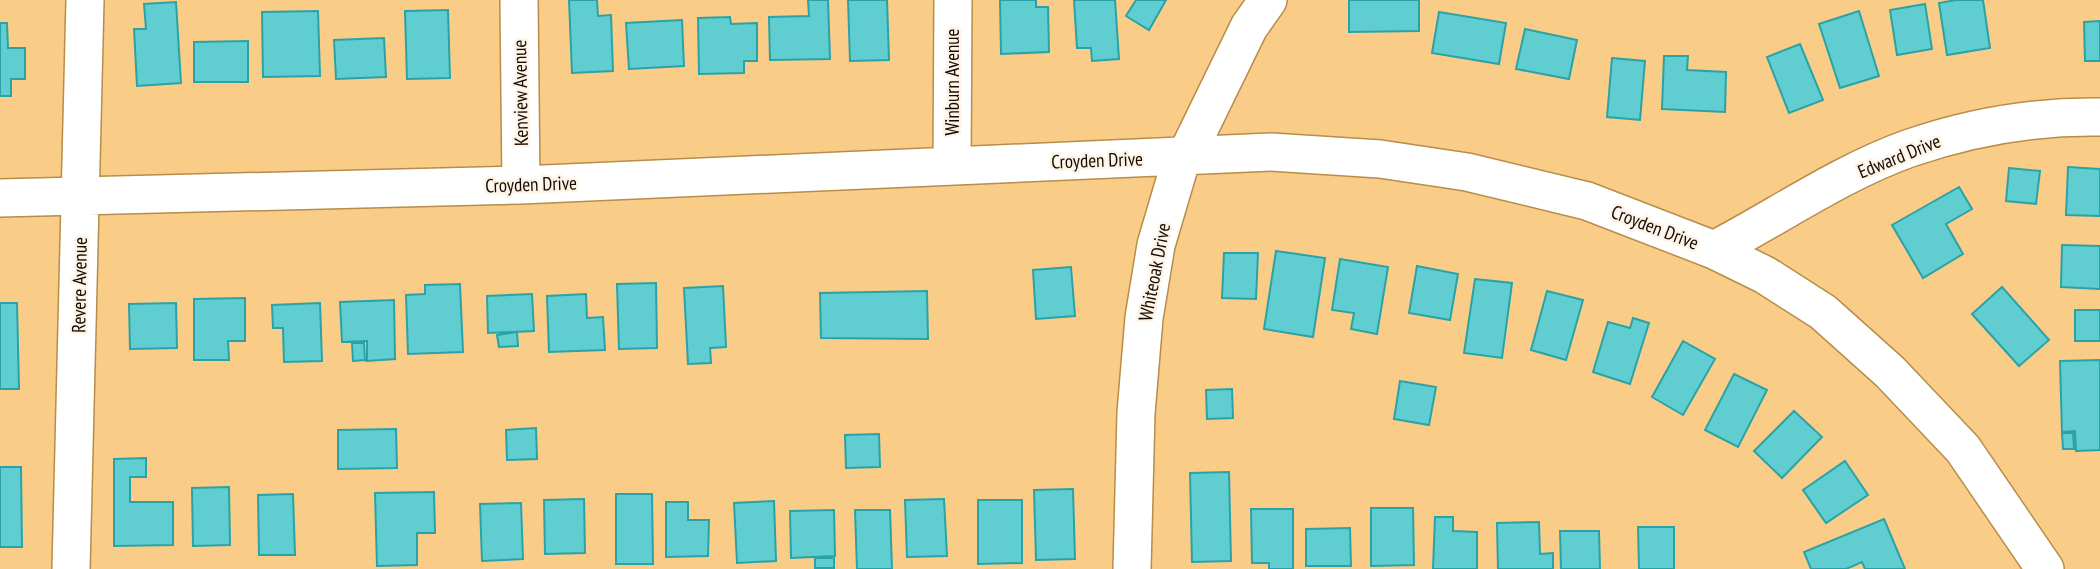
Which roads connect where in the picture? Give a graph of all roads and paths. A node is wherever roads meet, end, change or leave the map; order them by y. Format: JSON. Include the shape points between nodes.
{"nodes":[{"id":1,"x":85,"y":0,"type":"edge"},
{"id":2,"x":519,"y":0,"type":"edge"},
{"id":3,"x":953,"y":0,"type":"edge"},
{"id":4,"x":1268,"y":0,"type":"edge"},
{"id":5,"x":2100,"y":117,"type":"edge"},
{"id":6,"x":1182,"y":157,"type":"junction"},
{"id":7,"x":952,"y":164,"type":"junction"},
{"id":8,"x":521,"y":185,"type":"junction"},
{"id":9,"x":81,"y":197,"type":"junction"},
{"id":10,"x":0,"y":198,"type":"edge"},
{"id":11,"x":1714,"y":250,"type":"junction"},
{"id":12,"x":71,"y":569,"type":"edge"},
{"id":13,"x":1132,"y":569,"type":"edge"},
{"id":14,"x":2045,"y":569,"type":"edge"}],
"edges":[{"from":1,"to":9,"type":"street","name":"Revere Avenue"},
{"from":2,"to":8,"type":"street","name":"Kenview Avenue"},
{"from":3,"to":7,"type":"street","name":"Winburn Avenue"},
{"from":4,"to":6,"type":"street","name":"Whiteoak Drive","via":[[1249,27]]},
{"from":5,"to":11,"type":"street","name":"Edward Drive","via":[[2039,118],[1969,130],[1908,149]]},
{"from":6,"to":7,"type":"street","name":"Croyden Drive"},
{"from":6,"to":11,"type":"street","name":"Croyden Drive","via":[[1271,152],[1380,159],[1467,172],[1587,201]]},
{"from":6,"to":13,"type":"street","name":"Whiteoak Drive","via":[[1154,253],[1143,317]]},
{"from":7,"to":8,"type":"street","name":"Croyden Drive"},
{"from":8,"to":9,"type":"street","name":"Croyden Drive"},
{"from":9,"to":10,"type":"street","name":"Croyden Drive"},
{"from":9,"to":12,"type":"street","name":"Revere Avenue"},
{"from":11,"to":14,"type":"street","name":"Croyden Drive","via":[[1765,275],[1824,313],[1890,372],[1963,449]]}]}
